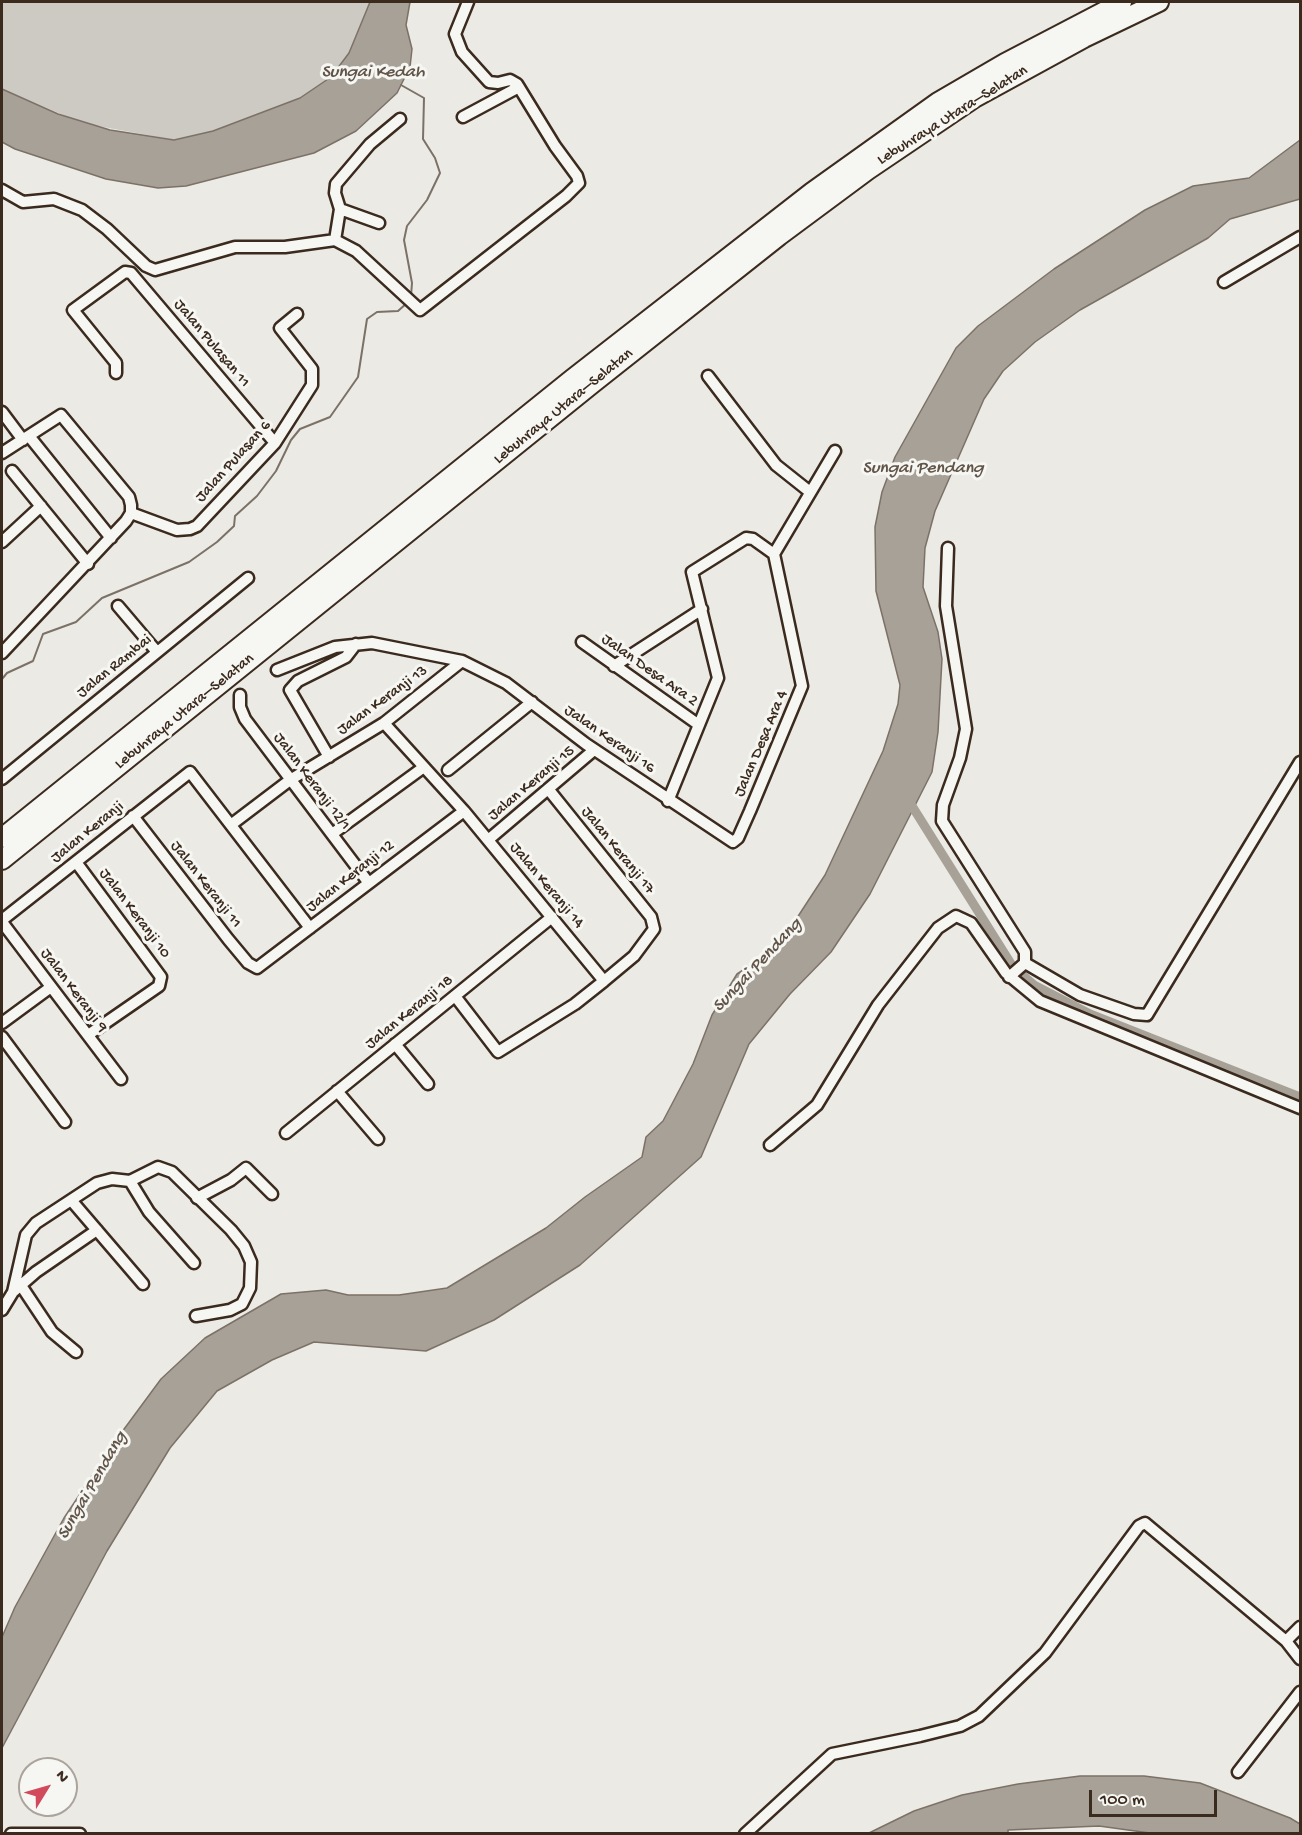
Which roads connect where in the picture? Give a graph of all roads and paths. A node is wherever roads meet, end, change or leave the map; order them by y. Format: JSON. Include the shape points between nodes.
{"nodes":[{"id":1,"x":468,"y":2,"type":"edge"},
{"id":2,"x":1122,"y":2,"type":"edge"},
{"id":3,"x":1159,"y":2,"type":"edge"},
{"id":4,"x":519,"y":87,"type":"junction"},
{"id":5,"x":463,"y":117,"type":"dead end"},
{"id":6,"x":400,"y":119,"type":"dead end"},
{"id":7,"x":2,"y":190,"type":"edge"},
{"id":8,"x":340,"y":209,"type":"junction"},
{"id":9,"x":379,"y":223,"type":"dead end"},
{"id":10,"x":1300,"y":237,"type":"edge"},
{"id":11,"x":335,"y":240,"type":"junction"},
{"id":12,"x":1224,"y":282,"type":"dead end"},
{"id":13,"x":297,"y":314,"type":"dead end"},
{"id":14,"x":116,"y":373,"type":"dead end"},
{"id":15,"x":708,"y":376,"type":"dead end"},
{"id":16,"x":2,"y":412,"type":"edge"},
{"id":17,"x":26,"y":438,"type":"junction"},
{"id":18,"x":274,"y":443,"type":"junction"},
{"id":19,"x":835,"y":451,"type":"dead end"},
{"id":20,"x":2,"y":453,"type":"edge"},
{"id":21,"x":12,"y":471,"type":"dead end"},
{"id":22,"x":810,"y":492,"type":"junction"},
{"id":23,"x":41,"y":506,"type":"junction"},
{"id":24,"x":131,"y":513,"type":"junction"},
{"id":25,"x":111,"y":538,"type":"junction"},
{"id":26,"x":2,"y":542,"type":"edge"},
{"id":27,"x":948,"y":549,"type":"dead end"},
{"id":28,"x":774,"y":554,"type":"junction"},
{"id":29,"x":88,"y":564,"type":"junction"},
{"id":30,"x":248,"y":578,"type":"dead end"},
{"id":31,"x":118,"y":606,"type":"dead end"},
{"id":32,"x":702,"y":609,"type":"junction"},
{"id":33,"x":582,"y":642,"type":"dead end"},
{"id":34,"x":356,"y":644,"type":"junction"},
{"id":35,"x":157,"y":652,"type":"junction"},
{"id":36,"x":2,"y":653,"type":"edge"},
{"id":37,"x":462,"y":661,"type":"junction"},
{"id":38,"x":614,"y":666,"type":"junction"},
{"id":39,"x":277,"y":670,"type":"dead end"},
{"id":40,"x":240,"y":696,"type":"dead end"},
{"id":41,"x":532,"y":702,"type":"junction"},
{"id":42,"x":384,"y":723,"type":"junction"},
{"id":43,"x":699,"y":725,"type":"junction"},
{"id":44,"x":594,"y":750,"type":"junction"},
{"id":45,"x":329,"y":757,"type":"junction"},
{"id":46,"x":1300,"y":762,"type":"edge"},
{"id":47,"x":424,"y":767,"type":"junction"},
{"id":48,"x":448,"y":770,"type":"dead end"},
{"id":49,"x":2,"y":779,"type":"edge"},
{"id":50,"x":290,"y":780,"type":"junction"},
{"id":51,"x":549,"y":790,"type":"junction"},
{"id":52,"x":668,"y":801,"type":"junction"},
{"id":53,"x":464,"y":811,"type":"junction"},
{"id":54,"x":133,"y":816,"type":"junction"},
{"id":55,"x":232,"y":824,"type":"junction"},
{"id":56,"x":332,"y":834,"type":"junction"},
{"id":57,"x":2,"y":838,"type":"edge"},
{"id":58,"x":738,"y":838,"type":"joint"},
{"id":59,"x":488,"y":840,"type":"junction"},
{"id":60,"x":2,"y":860,"type":"edge"},
{"id":61,"x":76,"y":862,"type":"junction"},
{"id":62,"x":368,"y":882,"type":"junction"},
{"id":63,"x":552,"y":917,"type":"junction"},
{"id":64,"x":2,"y":921,"type":"edge"},
{"id":65,"x":310,"y":928,"type":"junction"},
{"id":66,"x":257,"y":968,"type":"joint"},
{"id":67,"x":1018,"y":969,"type":"junction"},
{"id":68,"x":604,"y":981,"type":"junction"},
{"id":69,"x":51,"y":987,"type":"junction"},
{"id":70,"x":455,"y":996,"type":"junction"},
{"id":71,"x":2,"y":1023,"type":"edge"},
{"id":72,"x":88,"y":1035,"type":"junction"},
{"id":73,"x":2,"y":1037,"type":"edge"},
{"id":74,"x":395,"y":1044,"type":"junction"},
{"id":75,"x":121,"y":1079,"type":"dead end"},
{"id":76,"x":428,"y":1084,"type":"dead end"},
{"id":77,"x":338,"y":1091,"type":"junction"},
{"id":78,"x":1300,"y":1108,"type":"edge"},
{"id":79,"x":65,"y":1122,"type":"dead end"},
{"id":80,"x":286,"y":1133,"type":"dead end"},
{"id":81,"x":378,"y":1139,"type":"dead end"},
{"id":82,"x":770,"y":1145,"type":"dead end"},
{"id":83,"x":130,"y":1181,"type":"junction"},
{"id":84,"x":272,"y":1194,"type":"dead end"},
{"id":85,"x":197,"y":1198,"type":"junction"},
{"id":86,"x":71,"y":1200,"type":"junction"},
{"id":87,"x":97,"y":1230,"type":"junction"},
{"id":88,"x":194,"y":1263,"type":"dead end"},
{"id":89,"x":143,"y":1284,"type":"dead end"},
{"id":90,"x":18,"y":1290,"type":"junction"},
{"id":91,"x":2,"y":1310,"type":"edge"},
{"id":92,"x":196,"y":1316,"type":"dead end"},
{"id":93,"x":76,"y":1352,"type":"dead end"},
{"id":94,"x":1300,"y":1627,"type":"edge"},
{"id":95,"x":1286,"y":1641,"type":"junction"},
{"id":96,"x":1300,"y":1659,"type":"edge"},
{"id":97,"x":1300,"y":1692,"type":"edge"},
{"id":98,"x":1239,"y":1772,"type":"dead end"},
{"id":99,"x":11,"y":1833,"type":"edge"},
{"id":100,"x":80,"y":1833,"type":"edge"},
{"id":101,"x":745,"y":1833,"type":"edge"}],
"edges":[{"from":1,"to":4,"type":"street","via":[[455,34],[462,52],[489,82],[510,80]]},
{"from":2,"to":57,"type":"highway","name":"Lebuhraya Utara–Selatan","via":[[938,102],[812,192],[572,379]]},
{"from":3,"to":60,"type":"highway","name":"Lebuhraya Utara–Selatan","via":[[976,98],[868,170],[591,384]]},
{"from":4,"to":5,"type":"street"},
{"from":4,"to":11,"type":"street","via":[[577,176],[578,185],[417,310],[356,251]]},
{"from":6,"to":8,"type":"street","via":[[370,144],[339,180],[335,193]]},
{"from":7,"to":11,"type":"street","via":[[23,202],[54,199],[82,210],[155,270],[235,247],[285,247]]},
{"from":8,"to":9,"type":"street"},
{"from":8,"to":11,"type":"street"},
{"from":10,"to":12,"type":"street"},
{"from":13,"to":18,"type":"street","name":"Jalan Pulasan 6","via":[[280,328],[312,369],[312,385]]},
{"from":14,"to":18,"type":"street","name":"Jalan Pulasan 11","via":[[116,363],[73,310],[120,273],[131,273]]},
{"from":15,"to":22,"type":"street","via":[[776,465]]},
{"from":16,"to":17,"type":"street"},
{"from":17,"to":20,"type":"street"},
{"from":17,"to":24,"type":"street","via":[[61,415],[129,497]]},
{"from":17,"to":25,"type":"street"},
{"from":18,"to":24,"type":"street","name":"Jalan Pulasan 6","via":[[190,530],[177,530]]},
{"from":19,"to":22,"type":"street"},
{"from":21,"to":23,"type":"street"},
{"from":22,"to":28,"type":"street"},
{"from":23,"to":26,"type":"street"},
{"from":23,"to":29,"type":"street"},
{"from":24,"to":25,"type":"street"},
{"from":25,"to":29,"type":"street"},
{"from":27,"to":67,"type":"street","via":[[946,606],[966,729],[943,805],[942,821],[1022,946],[1026,957]]},
{"from":28,"to":32,"type":"street","via":[[746,538],[692,572]]},
{"from":28,"to":58,"type":"street","name":"Jalan Desa Ara 4","via":[[802,686]]},
{"from":29,"to":36,"type":"street","via":[[37,612]]},
{"from":30,"to":35,"type":"street","name":"Jalan Rambai"},
{"from":31,"to":35,"type":"street"},
{"from":32,"to":38,"type":"street"},
{"from":32,"to":43,"type":"street","via":[[718,678]]},
{"from":33,"to":38,"type":"street","name":"Jalan Desa Ara 2"},
{"from":34,"to":37,"type":"street","name":"Jalan Keranji 16","via":[[372,643]]},
{"from":34,"to":39,"type":"street","name":"Jalan Keranji 16","via":[[328,649]]},
{"from":34,"to":45,"type":"street","via":[[346,657],[298,681],[290,690]]},
{"from":35,"to":49,"type":"street","name":"Jalan Rambai"},
{"from":37,"to":41,"type":"street","name":"Jalan Keranji 16","via":[[499,678]]},
{"from":37,"to":42,"type":"street","name":"Jalan Keranji 13"},
{"from":38,"to":43,"type":"street","name":"Jalan Desa Ara 2"},
{"from":40,"to":50,"type":"street","name":"Jalan Keranji 12/1","via":[[245,719]]},
{"from":41,"to":44,"type":"street","name":"Jalan Keranji 16"},
{"from":41,"to":48,"type":"street"},
{"from":42,"to":45,"type":"street","name":"Jalan Keranji 13"},
{"from":42,"to":47,"type":"street","name":"Jalan Keranji 14"},
{"from":43,"to":52,"type":"street"},
{"from":44,"to":51,"type":"street","name":"Jalan Keranji 15"},
{"from":44,"to":52,"type":"street","name":"Jalan Keranji 16"},
{"from":45,"to":50,"type":"street","name":"Jalan Keranji 13"},
{"from":46,"to":67,"type":"street","via":[[1148,1014],[1134,1014]]},
{"from":47,"to":53,"type":"street","name":"Jalan Keranji 14"},
{"from":47,"to":56,"type":"street"},
{"from":50,"to":55,"type":"street","name":"Jalan Keranji 13"},
{"from":50,"to":56,"type":"street","name":"Jalan Keranji 12/1"},
{"from":51,"to":59,"type":"street","name":"Jalan Keranji 15"},
{"from":51,"to":68,"type":"street","name":"Jalan Keranji 17","via":[[655,925],[634,956]]},
{"from":52,"to":58,"type":"street","name":"Jalan Keranji 16","via":[[727,840],[733,842]]},
{"from":53,"to":59,"type":"street","name":"Jalan Keranji 14"},
{"from":53,"to":62,"type":"street","name":"Jalan Keranji 12"},
{"from":54,"to":55,"type":"street","name":"Jalan Keranji","via":[[188,773],[194,775]]},
{"from":54,"to":61,"type":"street","name":"Jalan Keranji"},
{"from":54,"to":66,"type":"street","name":"Jalan Keranji 11","via":[[228,939]]},
{"from":55,"to":65,"type":"street"},
{"from":56,"to":62,"type":"street","name":"Jalan Keranji 12/1"},
{"from":59,"to":63,"type":"street","name":"Jalan Keranji 14"},
{"from":61,"to":64,"type":"street","name":"Jalan Keranji"},
{"from":61,"to":72,"type":"street","name":"Jalan Keranji 10","via":[[160,975],[159,986]]},
{"from":62,"to":65,"type":"street","name":"Jalan Keranji 12"},
{"from":63,"to":68,"type":"street","name":"Jalan Keranji 14"},
{"from":63,"to":70,"type":"street","name":"Jalan Keranji 18"},
{"from":64,"to":69,"type":"street","name":"Jalan Keranji 9"},
{"from":65,"to":66,"type":"street","name":"Jalan Keranji 12"},
{"from":67,"to":78,"type":"street","via":[[1032,996],[1054,1008]]},
{"from":67,"to":82,"type":"street","via":[[971,923],[961,917],[950,918],[878,1005],[818,1105]]},
{"from":68,"to":70,"type":"street","via":[[498,1052]]},
{"from":69,"to":71,"type":"street"},
{"from":69,"to":72,"type":"street","name":"Jalan Keranji 9"},
{"from":70,"to":74,"type":"street","name":"Jalan Keranji 18"},
{"from":72,"to":75,"type":"street","name":"Jalan Keranji 9"},
{"from":73,"to":79,"type":"street"},
{"from":74,"to":76,"type":"street"},
{"from":74,"to":77,"type":"street","name":"Jalan Keranji 18"},
{"from":77,"to":80,"type":"street","name":"Jalan Keranji 18"},
{"from":77,"to":81,"type":"street"},
{"from":83,"to":85,"type":"street","via":[[154,1168],[162,1168],[172,1172]]},
{"from":83,"to":86,"type":"street","via":[[106,1180]]},
{"from":83,"to":88,"type":"street","via":[[143,1203]]},
{"from":84,"to":85,"type":"street","via":[[246,1168]]},
{"from":85,"to":92,"type":"street","via":[[238,1238],[249,1254],[252,1271],[248,1295],[238,1307]]},
{"from":86,"to":87,"type":"street"},
{"from":86,"to":90,"type":"street","via":[[28,1231]]},
{"from":87,"to":89,"type":"street"},
{"from":87,"to":90,"type":"street","via":[[36,1272]]},
{"from":90,"to":91,"type":"street"},
{"from":90,"to":93,"type":"street","via":[[52,1332]]},
{"from":94,"to":95,"type":"street"},
{"from":95,"to":96,"type":"street"},
{"from":95,"to":101,"type":"street","via":[[1145,1523],[1045,1653],[979,1716],[960,1726],[832,1754]]},
{"from":97,"to":98,"type":"street"},
{"from":99,"to":100,"type":"street"}]}
